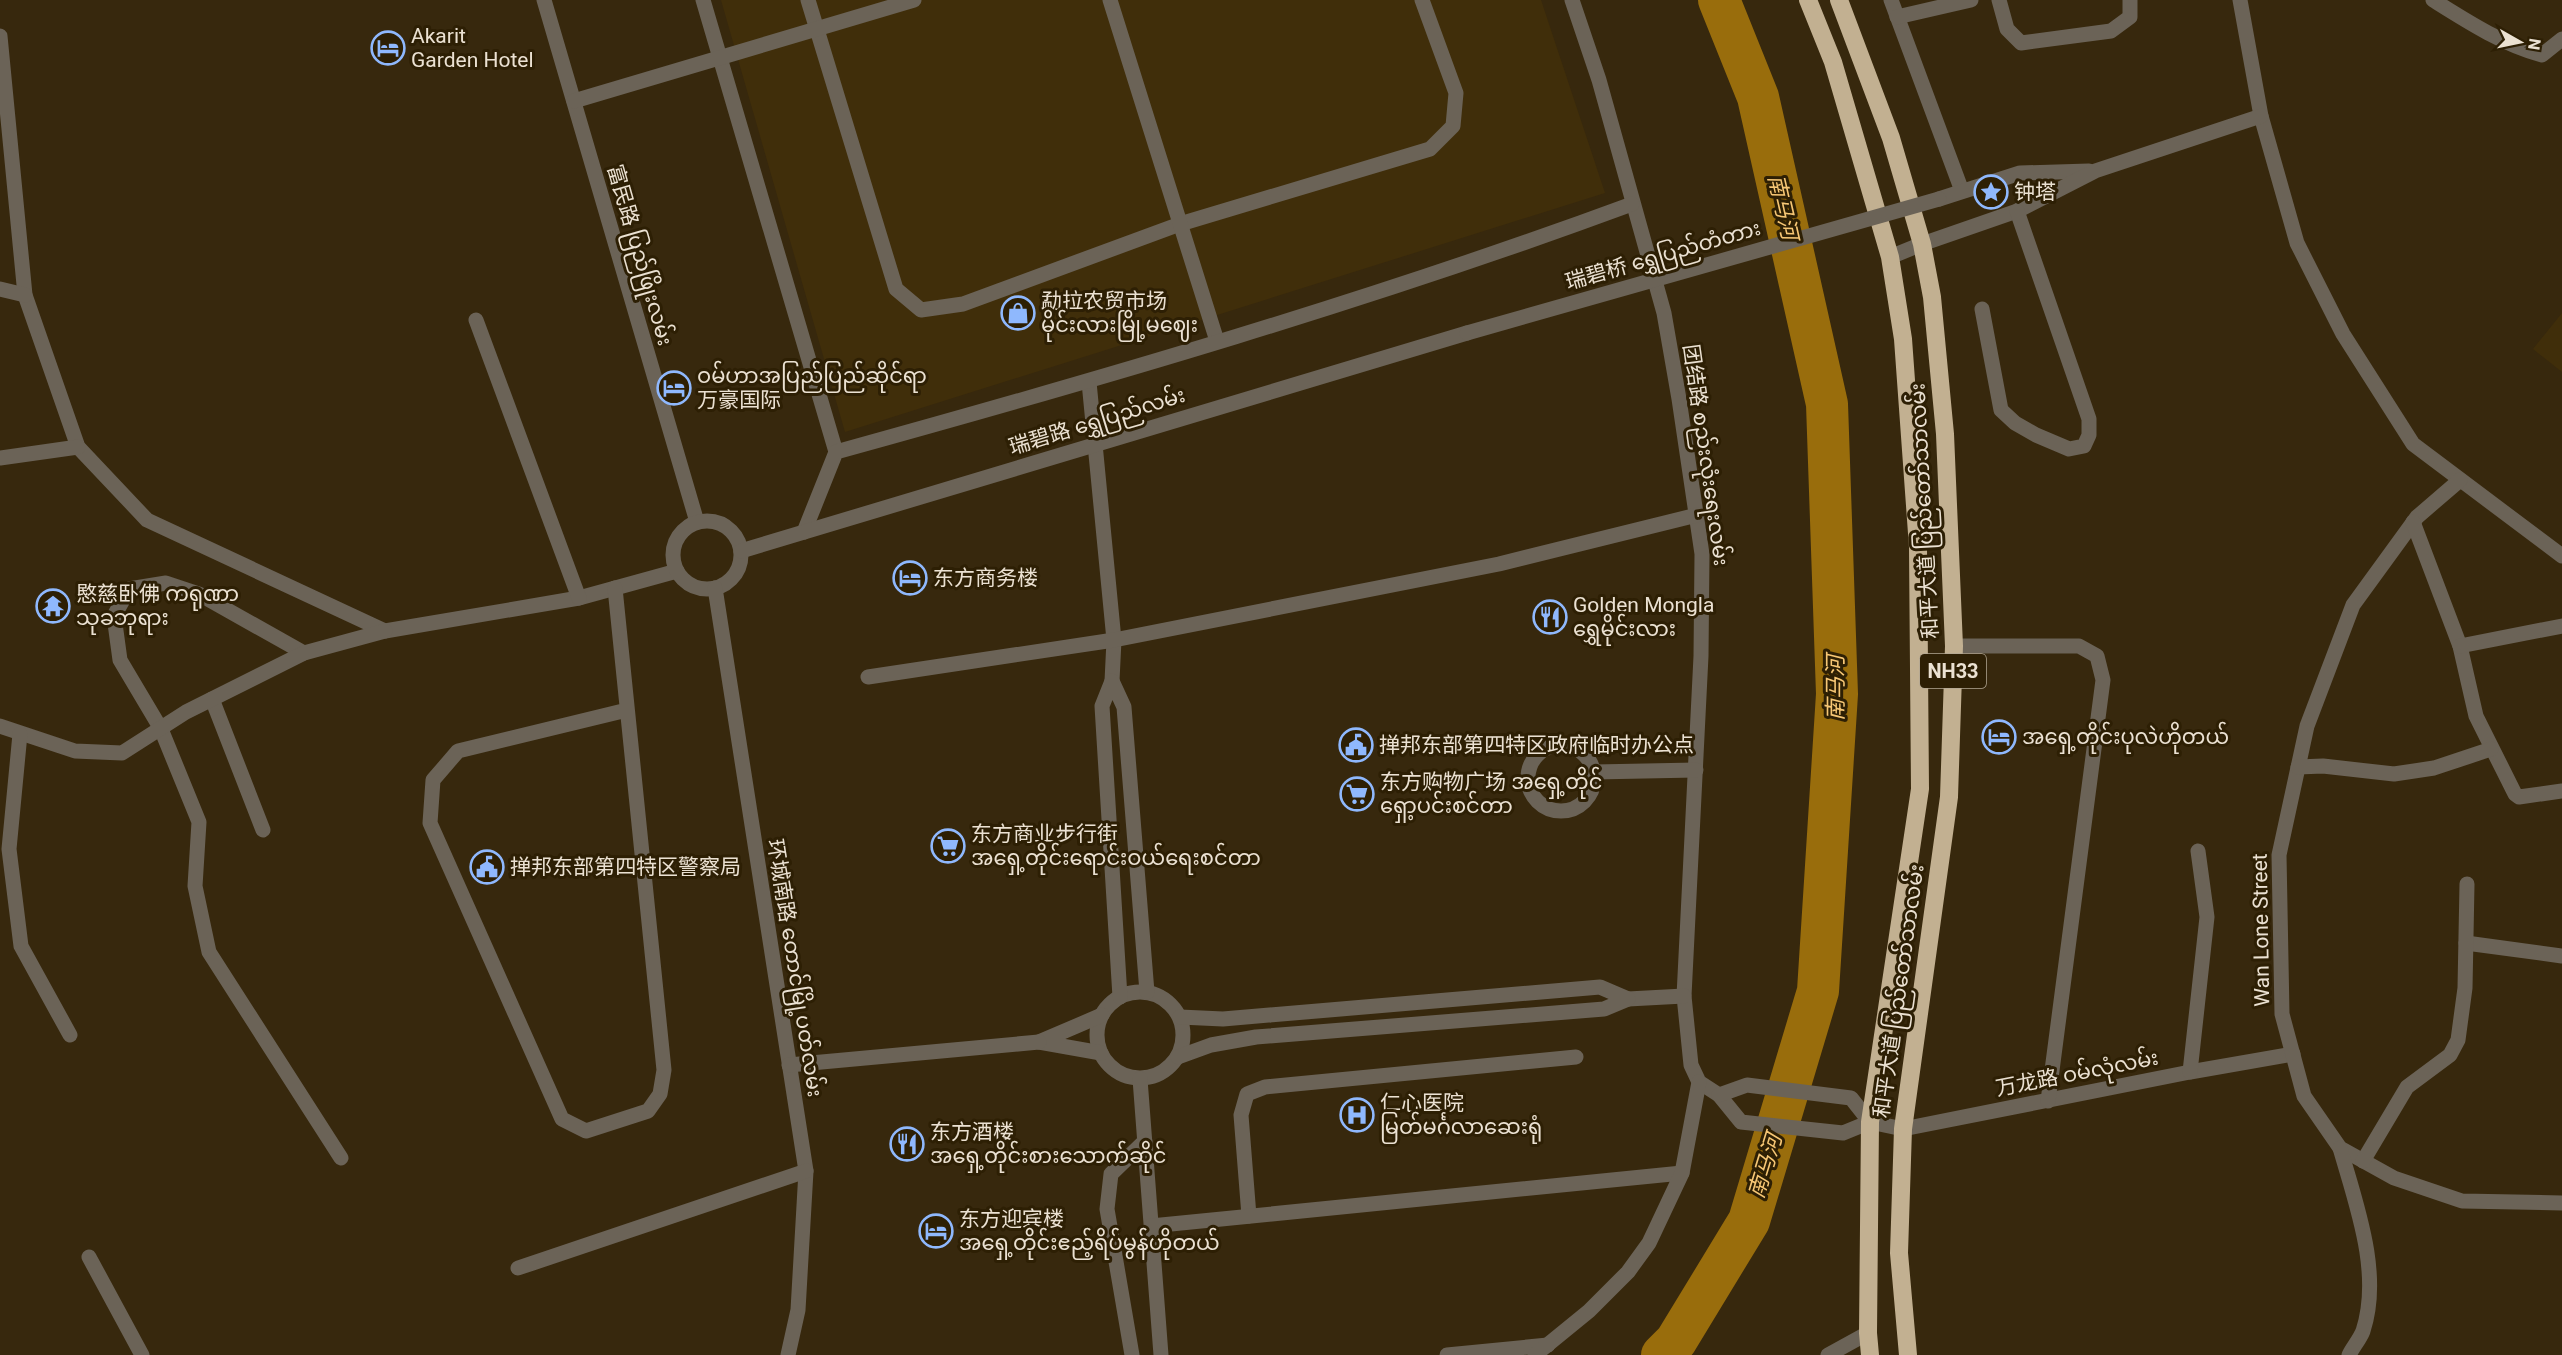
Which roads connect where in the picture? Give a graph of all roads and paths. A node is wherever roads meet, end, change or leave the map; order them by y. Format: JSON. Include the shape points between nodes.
{"nodes":[{"id":1,"x":544,"y":0,"type":"edge"},
{"id":2,"x":703,"y":0,"type":"edge"},
{"id":3,"x":808,"y":0,"type":"edge"},
{"id":4,"x":914,"y":0,"type":"edge"},
{"id":5,"x":1110,"y":0,"type":"edge"},
{"id":6,"x":1422,"y":0,"type":"edge"},
{"id":7,"x":1572,"y":0,"type":"edge"},
{"id":8,"x":1808,"y":0,"type":"edge"},
{"id":9,"x":1839,"y":0,"type":"edge"},
{"id":10,"x":1891,"y":0,"type":"edge"},
{"id":11,"x":1971,"y":0,"type":"edge"},
{"id":12,"x":1999,"y":0,"type":"edge"},
{"id":13,"x":2130,"y":0,"type":"edge"},
{"id":14,"x":2240,"y":0,"type":"edge"},
{"id":15,"x":2433,"y":0,"type":"edge"},
{"id":16,"x":1897,"y":17,"type":"junction"},
{"id":17,"x":817,"y":29,"type":"junction"},
{"id":18,"x":0,"y":36,"type":"edge"},
{"id":19,"x":2562,"y":39,"type":"edge"},
{"id":20,"x":720,"y":58,"type":"junction"},
{"id":21,"x":574,"y":101,"type":"junction"},
{"id":22,"x":2261,"y":116,"type":"junction"},
{"id":23,"x":2095,"y":171,"type":"junction"},
{"id":24,"x":1962,"y":191,"type":"junction"},
{"id":25,"x":1632,"y":204,"type":"junction"},
{"id":26,"x":2017,"y":211,"type":"junction"},
{"id":27,"x":1180,"y":224,"type":"junction"},
{"id":28,"x":1922,"y":244,"type":"junction"},
{"id":29,"x":1890,"y":257,"type":"junction"},
{"id":30,"x":0,"y":289,"type":"edge"},
{"id":31,"x":25,"y":295,"type":"junction"},
{"id":32,"x":1982,"y":309,"type":"dead end"},
{"id":33,"x":476,"y":320,"type":"dead end"},
{"id":34,"x":1467,"y":333,"type":"joint"},
{"id":35,"x":1217,"y":341,"type":"junction"},
{"id":36,"x":1089,"y":382,"type":"junction"},
{"id":37,"x":1094,"y":443,"type":"junction"},
{"id":38,"x":78,"y":447,"type":"junction"},
{"id":39,"x":836,"y":452,"type":"junction"},
{"id":40,"x":0,"y":458,"type":"edge"},
{"id":41,"x":2460,"y":480,"type":"junction"},
{"id":42,"x":1696,"y":515,"type":"junction"},
{"id":43,"x":696,"y":522,"type":"junction"},
{"id":44,"x":2413,"y":522,"type":"junction"},
{"id":45,"x":804,"y":532,"type":"junction"},
{"id":46,"x":741,"y":551,"type":"junction"},
{"id":47,"x":2562,"y":556,"type":"edge"},
{"id":48,"x":677,"y":571,"type":"junction"},
{"id":49,"x":615,"y":588,"type":"junction"},
{"id":50,"x":715,"y":588,"type":"junction"},
{"id":51,"x":579,"y":598,"type":"junction"},
{"id":52,"x":2562,"y":626,"type":"edge"},
{"id":53,"x":385,"y":631,"type":"junction"},
{"id":54,"x":1114,"y":640,"type":"junction"},
{"id":55,"x":1954,"y":646,"type":"junction"},
{"id":56,"x":2460,"y":646,"type":"junction"},
{"id":57,"x":304,"y":653,"type":"junction"},
{"id":58,"x":868,"y":677,"type":"dead end"},
{"id":59,"x":1112,"y":681,"type":"junction"},
{"id":60,"x":212,"y":699,"type":"junction"},
{"id":61,"x":627,"y":710,"type":"junction"},
{"id":62,"x":0,"y":726,"type":"edge"},
{"id":63,"x":161,"y":729,"type":"junction"},
{"id":64,"x":20,"y":734,"type":"junction"},
{"id":65,"x":2491,"y":749,"type":"junction"},
{"id":66,"x":2298,"y":767,"type":"junction"},
{"id":67,"x":1696,"y":770,"type":"junction"},
{"id":68,"x":1594,"y":772,"type":"junction"},
{"id":69,"x":2562,"y":791,"type":"edge"},
{"id":70,"x":262,"y":830,"type":"dead end"},
{"id":71,"x":2198,"y":851,"type":"dead end"},
{"id":72,"x":2467,"y":884,"type":"dead end"},
{"id":73,"x":2466,"y":943,"type":"junction"},
{"id":74,"x":2562,"y":956,"type":"edge"},
{"id":75,"x":1147,"y":992,"type":"junction"},
{"id":76,"x":1684,"y":996,"type":"junction"},
{"id":77,"x":1120,"y":997,"type":"junction"},
{"id":78,"x":1628,"y":999,"type":"junction"},
{"id":79,"x":1102,"y":1015,"type":"junction"},
{"id":80,"x":1180,"y":1017,"type":"junction"},
{"id":81,"x":70,"y":1035,"type":"dead end"},
{"id":82,"x":1039,"y":1042,"type":"junction"},
{"id":83,"x":1101,"y":1053,"type":"junction"},
{"id":84,"x":2293,"y":1054,"type":"junction"},
{"id":85,"x":1178,"y":1056,"type":"junction"},
{"id":86,"x":1576,"y":1057,"type":"dead end"},
{"id":87,"x":789,"y":1065,"type":"junction"},
{"id":88,"x":2190,"y":1072,"type":"junction"},
{"id":89,"x":1140,"y":1079,"type":"junction"},
{"id":90,"x":1699,"y":1082,"type":"junction"},
{"id":91,"x":1719,"y":1095,"type":"junction"},
{"id":92,"x":2048,"y":1101,"type":"junction"},
{"id":93,"x":1870,"y":1122,"type":"junction"},
{"id":94,"x":1903,"y":1129,"type":"junction"},
{"id":95,"x":1145,"y":1141,"type":"junction"},
{"id":96,"x":2340,"y":1148,"type":"junction"},
{"id":97,"x":341,"y":1158,"type":"dead end"},
{"id":98,"x":2363,"y":1161,"type":"junction"},
{"id":99,"x":806,"y":1171,"type":"junction"},
{"id":100,"x":1682,"y":1173,"type":"junction"},
{"id":101,"x":2562,"y":1203,"type":"edge"},
{"id":102,"x":1249,"y":1216,"type":"junction"},
{"id":103,"x":1151,"y":1226,"type":"junction"},
{"id":104,"x":89,"y":1257,"type":"dead end"},
{"id":105,"x":518,"y":1268,"type":"dead end"},
{"id":106,"x":1868,"y":1333,"type":"junction"},
{"id":107,"x":1549,"y":1345,"type":"junction"},
{"id":108,"x":142,"y":1355,"type":"edge"},
{"id":109,"x":788,"y":1355,"type":"edge"},
{"id":110,"x":1132,"y":1355,"type":"edge"},
{"id":111,"x":1161,"y":1355,"type":"edge"},
{"id":112,"x":1447,"y":1355,"type":"edge"},
{"id":113,"x":1535,"y":1355,"type":"edge"},
{"id":114,"x":1828,"y":1355,"type":"edge"},
{"id":115,"x":1870,"y":1355,"type":"edge"},
{"id":116,"x":1908,"y":1355,"type":"edge"},
{"id":117,"x":2349,"y":1355,"type":"edge"}],
"edges":[{"from":1,"to":21,"type":"street","name":"富民路 ပြည်ဖြိုးလမ်း"},
{"from":2,"to":20,"type":"street"},
{"from":3,"to":17,"type":"street"},
{"from":4,"to":17,"type":"street"},
{"from":5,"to":27,"type":"street"},
{"from":6,"to":27,"type":"street","via":[[1456,93],[1453,126],[1430,149]]},
{"from":7,"to":25,"type":"street","name":"团结路 စည်းလုံးရေးလမ်း","via":[[1599,80]]},
{"from":8,"to":29,"type":"highway","name":"和平大道 ပြည်တော်သာလမ်း","number":"NH33","via":[[1833,62]]},
{"from":9,"to":28,"type":"highway","name":"和平大道 ပြည်တော်သာလမ်း","number":"NH33","via":[[1891,138]]},
{"from":10,"to":16,"type":"street"},
{"from":11,"to":16,"type":"street"},
{"from":12,"to":13,"type":"street","via":[[2007,29],[2021,43],[2111,31],[2130,17]]},
{"from":14,"to":22,"type":"street"},
{"from":15,"to":19,"type":"street","via":[[2517,48],[2542,55]]},
{"from":16,"to":24,"type":"street"},
{"from":17,"to":20,"type":"street"},
{"from":17,"to":27,"type":"street","via":[[896,289],[921,310],[963,304]]},
{"from":18,"to":31,"type":"street"},
{"from":20,"to":21,"type":"street"},
{"from":20,"to":39,"type":"street"},
{"from":21,"to":43,"type":"street","name":"富民路 ပြည်ဖြိုးလမ်း"},
{"from":22,"to":23,"type":"street"},
{"from":22,"to":41,"type":"street","via":[[2297,243],[2343,334],[2412,444]]},
{"from":23,"to":24,"type":"street","via":[[2020,172]]},
{"from":23,"to":26,"type":"street"},
{"from":24,"to":34,"type":"street","name":"瑞碧桥 ရွှေပြည်တံတား","bridge":true},
{"from":25,"to":35,"type":"street","via":[[1511,249]]},
{"from":25,"to":42,"type":"street","name":"团结路 စည်းလုံးရေးလမ်း","via":[[1664,313]]},
{"from":26,"to":28,"type":"street"},
{"from":26,"to":32,"type":"street","via":[[2089,419],[2084,446],[2069,449],[2036,435],[2001,410]]},
{"from":27,"to":35,"type":"street"},
{"from":28,"to":29,"type":"street"},
{"from":28,"to":55,"type":"highway","name":"和平大道 ပြည်တော်သာလမ်း","number":"NH33","via":[[1932,297],[1945,434]]},
{"from":29,"to":93,"type":"highway","name":"和平大道 ပြည်တော်သာလမ်း","number":"NH33","via":[[1903,339],[1918,547],[1920,789]]},
{"from":30,"to":31,"type":"street"},
{"from":31,"to":38,"type":"street"},
{"from":33,"to":51,"type":"street"},
{"from":34,"to":37,"type":"street","name":"瑞碧路 ရွှေပြည်လမ်း"},
{"from":35,"to":36,"type":"street"},
{"from":36,"to":37,"type":"street"},
{"from":36,"to":39,"type":"street"},
{"from":37,"to":45,"type":"street","name":"瑞碧路 ရွှေပြည်လမ်း"},
{"from":37,"to":54,"type":"street"},
{"from":38,"to":40,"type":"street"},
{"from":38,"to":53,"type":"street","via":[[147,520]]},
{"from":39,"to":45,"type":"street"},
{"from":41,"to":44,"type":"street","name":"Wan Lone Street"},
{"from":41,"to":47,"type":"street"},
{"from":42,"to":54,"type":"street","via":[[1499,564]]},
{"from":42,"to":67,"type":"street","name":"团结路 စည်းလုံးရေးလမ်း","via":[[1702,554]]},
{"from":43,"to":46,"type":"street","via":[[725,526]]},
{"from":43,"to":48,"type":"street","via":[[676,542]]},
{"from":44,"to":56,"type":"street"},
{"from":44,"to":66,"type":"street","name":"Wan Lone Street","via":[[2353,605],[2307,726]]},
{"from":45,"to":46,"type":"street","name":"瑞碧路 ရွှေပြည်လမ်း"},
{"from":46,"to":50,"type":"street","via":[[732,578]]},
{"from":48,"to":49,"type":"street"},
{"from":48,"to":50,"type":"street","via":[[693,586]]},
{"from":49,"to":51,"type":"street"},
{"from":49,"to":61,"type":"street"},
{"from":50,"to":87,"type":"street","name":"环城南路 တောင်မြို့ပတ်လမ်း"},
{"from":51,"to":53,"type":"street"},
{"from":52,"to":56,"type":"street"},
{"from":53,"to":57,"type":"street"},
{"from":54,"to":58,"type":"street"},
{"from":54,"to":59,"type":"street"},
{"from":55,"to":92,"type":"street","via":[[2079,646],[2097,656],[2103,680]]},
{"from":55,"to":94,"type":"highway","name":"和平大道 ပြည်တော်သာလမ်း","number":"NH33","via":[[1948,797]]},
{"from":56,"to":65,"type":"street","via":[[2476,716]]},
{"from":57,"to":60,"type":"street"},
{"from":57,"to":63,"type":"street","via":[[199,594],[166,583],[129,589],[114,616],[120,660]]},
{"from":59,"to":75,"type":"street","via":[[1124,707]]},
{"from":59,"to":77,"type":"street","via":[[1102,706]]},
{"from":60,"to":63,"type":"street"},
{"from":60,"to":70,"type":"street"},
{"from":61,"to":61,"type":"street","via":[[664,1070],[660,1094],[648,1111],[586,1131],[562,1119],[430,823],[433,780],[458,751]]},
{"from":62,"to":64,"type":"street"},
{"from":63,"to":64,"type":"street","via":[[122,753],[75,751]]},
{"from":63,"to":97,"type":"street","via":[[199,822],[195,886],[208,952]]},
{"from":64,"to":81,"type":"street","via":[[9,849],[21,946]]},
{"from":65,"to":66,"type":"street","via":[[2434,768],[2394,774]]},
{"from":65,"to":69,"type":"street","via":[[2519,797]]},
{"from":66,"to":84,"type":"street","name":"Wan Lone Street","via":[[2279,855],[2282,1014]]},
{"from":67,"to":68,"type":"street"},
{"from":67,"to":76,"type":"street","name":"团结路 စည်းလုံးရေးလမ်း"},
{"from":68,"to":68,"type":"street","via":[[1581,751],[1557,745],[1545,748],[1535,757],[1528,781],[1540,804],[1566,811],[1588,797]]},
{"from":71,"to":88,"type":"street","via":[[2207,917]]},
{"from":72,"to":73,"type":"street"},
{"from":73,"to":74,"type":"street"},
{"from":73,"to":98,"type":"street","via":[[2458,1040],[2450,1055],[2407,1087]]},
{"from":75,"to":77,"type":"street"},
{"from":75,"to":80,"type":"street","via":[[1173,1006]]},
{"from":76,"to":78,"type":"street"},
{"from":76,"to":90,"type":"street","name":"团结路 စည်းလုံးရေးလမ်း","via":[[1687,1044]]},
{"from":77,"to":79,"type":"street"},
{"from":78,"to":80,"type":"street","via":[[1600,987],[1223,1019]]},
{"from":78,"to":85,"type":"street","via":[[1604,1009],[1256,1036]]},
{"from":79,"to":82,"type":"street"},
{"from":79,"to":83,"type":"street","via":[[1097,1030]]},
{"from":80,"to":85,"type":"street","via":[[1183,1042]]},
{"from":82,"to":83,"type":"street"},
{"from":82,"to":87,"type":"street"},
{"from":83,"to":89,"type":"street","via":[[1116,1071]]},
{"from":84,"to":88,"type":"street","name":"万龙路 ဝမ်လုံလမ်း"},
{"from":84,"to":96,"type":"street","name":"Wan Lone Street","via":[[2304,1096]]},
{"from":85,"to":89,"type":"street","via":[[1168,1069]]},
{"from":86,"to":102,"type":"street","via":[[1265,1087],[1247,1094],[1241,1114]]},
{"from":87,"to":99,"type":"street","name":"环城南路 တောင်မြို့ပတ်လမ်း"},
{"from":88,"to":92,"type":"street","name":"万龙路 ဝမ်လုံလမ်း"},
{"from":89,"to":95,"type":"street"},
{"from":90,"to":91,"type":"street"},
{"from":90,"to":100,"type":"street"},
{"from":91,"to":93,"type":"street","via":[[1747,1085],[1851,1098]]},
{"from":91,"to":93,"type":"street","via":[[1741,1122],[1843,1133]]},
{"from":92,"to":94,"type":"street","name":"万龙路 ဝမ်လုံလမ်း"},
{"from":93,"to":94,"type":"street","name":"万龙路 ဝမ်လုံလမ်း"},
{"from":93,"to":106,"type":"highway","name":"和平大道 ပြည်တော်သာလမ်း","number":"NH33"},
{"from":94,"to":116,"type":"highway","name":"和平大道 ပြည်တော်သာလမ်း","number":"NH33","via":[[1899,1253]]},
{"from":95,"to":103,"type":"street"},
{"from":95,"to":110,"type":"street","via":[[1111,1174],[1107,1209]]},
{"from":96,"to":98,"type":"street","name":"Wan Lone Street"},
{"from":96,"to":117,"type":"street","via":[[2367,1243],[2369,1291],[2363,1331]]},
{"from":98,"to":101,"type":"street","name":"Wan Lone Street","via":[[2394,1178],[2462,1201]]},
{"from":99,"to":105,"type":"street"},
{"from":99,"to":109,"type":"street","name":"环城南路 တောင်မြို့ပတ်လမ်း","via":[[798,1310]]},
{"from":100,"to":102,"type":"street"},
{"from":100,"to":107,"type":"street","via":[[1649,1242],[1628,1272]]},
{"from":102,"to":103,"type":"street"},
{"from":103,"to":111,"type":"street"},
{"from":104,"to":108,"type":"street"},
{"from":106,"to":114,"type":"street"},
{"from":106,"to":115,"type":"highway","name":"和平大道 ပြည်တော်သာလမ်း","number":"NH33"},
{"from":107,"to":112,"type":"street"},
{"from":107,"to":113,"type":"street"}]}
